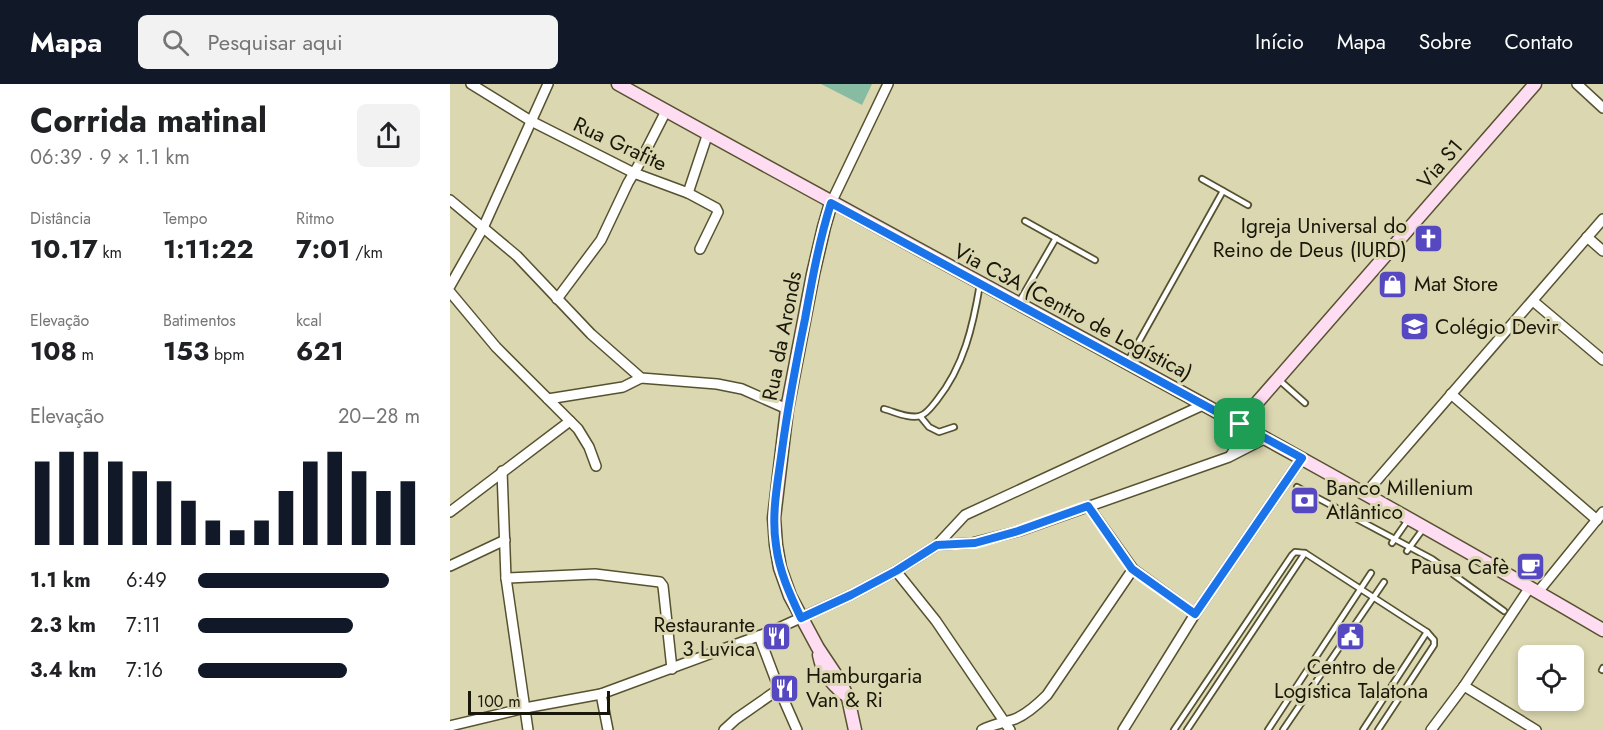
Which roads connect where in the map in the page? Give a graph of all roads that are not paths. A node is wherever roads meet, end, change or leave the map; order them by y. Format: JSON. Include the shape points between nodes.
{"nodes":[{"id":1,"x":471,"y":84,"type":"edge"},
{"id":2,"x":548,"y":84,"type":"edge"},
{"id":3,"x":618,"y":84,"type":"edge"},
{"id":4,"x":888,"y":84,"type":"edge"},
{"id":5,"x":1535,"y":84,"type":"edge"},
{"id":6,"x":1577,"y":84,"type":"edge"},
{"id":7,"x":1603,"y":108,"type":"edge"},
{"id":8,"x":666,"y":111,"type":"junction"},
{"id":9,"x":531,"y":121,"type":"junction"},
{"id":10,"x":708,"y":133,"type":"junction"},
{"id":11,"x":634,"y":173,"type":"junction"},
{"id":12,"x":1202,"y":179,"type":"dead end"},
{"id":13,"x":1223,"y":191,"type":"junction"},
{"id":14,"x":688,"y":193,"type":"junction"},
{"id":15,"x":450,"y":200,"type":"edge"},
{"id":16,"x":831,"y":203,"type":"junction"},
{"id":17,"x":1248,"y":205,"type":"dead end"},
{"id":18,"x":1603,"y":219,"type":"edge"},
{"id":19,"x":1025,"y":221,"type":"dead end"},
{"id":20,"x":483,"y":228,"type":"junction"},
{"id":21,"x":1587,"y":237,"type":"junction"},
{"id":22,"x":1056,"y":238,"type":"junction"},
{"id":23,"x":700,"y":249,"type":"dead end"},
{"id":24,"x":1603,"y":251,"type":"edge"},
{"id":25,"x":1095,"y":260,"type":"dead end"},
{"id":26,"x":980,"y":284,"type":"junction"},
{"id":27,"x":450,"y":286,"type":"edge"},
{"id":28,"x":450,"y":292,"type":"edge"},
{"id":29,"x":557,"y":299,"type":"junction"},
{"id":30,"x":1533,"y":301,"type":"junction"},
{"id":31,"x":1017,"y":304,"type":"junction"},
{"id":32,"x":1603,"y":360,"type":"edge"},
{"id":33,"x":1126,"y":363,"type":"junction"},
{"id":34,"x":641,"y":378,"type":"junction"},
{"id":35,"x":1278,"y":379,"type":"junction"},
{"id":36,"x":1451,"y":394,"type":"junction"},
{"id":37,"x":548,"y":399,"type":"junction"},
{"id":38,"x":1305,"y":403,"type":"dead end"},
{"id":39,"x":1203,"y":405,"type":"junction"},
{"id":40,"x":884,"y":409,"type":"dead end"},
{"id":41,"x":787,"y":410,"type":"junction"},
{"id":42,"x":920,"y":416,"type":"junction"},
{"id":43,"x":570,"y":421,"type":"junction"},
{"id":44,"x":1244,"y":426,"type":"junction"},
{"id":45,"x":954,"y":427,"type":"dead end"},
{"id":46,"x":1266,"y":438,"type":"junction"},
{"id":47,"x":1229,"y":457,"type":"junction"},
{"id":48,"x":1302,"y":458,"type":"junction"},
{"id":49,"x":596,"y":466,"type":"dead end"},
{"id":50,"x":502,"y":471,"type":"junction"},
{"id":51,"x":1297,"y":487,"type":"dead end"},
{"id":52,"x":1365,"y":494,"type":"junction"},
{"id":53,"x":1088,"y":506,"type":"junction"},
{"id":54,"x":450,"y":512,"type":"edge"},
{"id":55,"x":1600,"y":516,"type":"edge"},
{"id":56,"x":1408,"y":520,"type":"junction"},
{"id":57,"x":1423,"y":528,"type":"junction"},
{"id":58,"x":505,"y":540,"type":"junction"},
{"id":59,"x":1394,"y":540,"type":"junction"},
{"id":60,"x":937,"y":545,"type":"junction"},
{"id":61,"x":1408,"y":549,"type":"junction"},
{"id":62,"x":1305,"y":553,"type":"junction"},
{"id":63,"x":450,"y":566,"type":"edge"},
{"id":64,"x":1132,"y":569,"type":"junction"},
{"id":65,"x":896,"y":571,"type":"junction"},
{"id":66,"x":1371,"y":573,"type":"dead end"},
{"id":67,"x":506,"y":578,"type":"junction"},
{"id":68,"x":1384,"y":582,"type":"dead end"},
{"id":69,"x":1360,"y":589,"type":"junction"},
{"id":70,"x":1534,"y":590,"type":"junction"},
{"id":71,"x":1373,"y":597,"type":"junction"},
{"id":72,"x":1504,"y":611,"type":"dead end"},
{"id":73,"x":1195,"y":614,"type":"junction"},
{"id":74,"x":801,"y":618,"type":"junction"},
{"id":75,"x":1603,"y":630,"type":"edge"},
{"id":76,"x":1427,"y":632,"type":"junction"},
{"id":77,"x":759,"y":636,"type":"junction"},
{"id":78,"x":672,"y":669,"type":"junction"},
{"id":79,"x":1464,"y":686,"type":"junction"},
{"id":80,"x":779,"y":689,"type":"junction"},
{"id":81,"x":601,"y":694,"type":"junction"},
{"id":82,"x":525,"y":708,"type":"junction"},
{"id":83,"x":1004,"y":721,"type":"junction"},
{"id":84,"x":450,"y":726,"type":"edge"},
{"id":85,"x":528,"y":730,"type":"edge"},
{"id":86,"x":608,"y":730,"type":"edge"},
{"id":87,"x":724,"y":730,"type":"edge"},
{"id":88,"x":797,"y":730,"type":"edge"},
{"id":89,"x":855,"y":730,"type":"edge"},
{"id":90,"x":982,"y":730,"type":"edge"},
{"id":91,"x":1010,"y":730,"type":"edge"},
{"id":92,"x":1123,"y":730,"type":"edge"},
{"id":93,"x":1174,"y":730,"type":"edge"},
{"id":94,"x":1187,"y":730,"type":"edge"},
{"id":95,"x":1268,"y":730,"type":"edge"},
{"id":96,"x":1282,"y":730,"type":"edge"},
{"id":97,"x":1363,"y":730,"type":"edge"},
{"id":98,"x":1378,"y":730,"type":"edge"},
{"id":99,"x":1431,"y":730,"type":"edge"},
{"id":100,"x":1536,"y":730,"type":"edge"}],
"edges":[{"from":1,"to":9,"type":"street","name":"Rua Grafite"},
{"from":2,"to":9,"type":"street"},
{"from":3,"to":8,"type":"street","name":"Via C3A (Centro de Logística)"},
{"from":4,"to":16,"type":"street"},
{"from":5,"to":35,"type":"street","name":"Via S1"},
{"from":6,"to":7,"type":"street"},
{"from":8,"to":10,"type":"street","name":"Via C3A (Centro de Logística)"},
{"from":8,"to":11,"type":"street"},
{"from":9,"to":11,"type":"street","name":"Rua Grafite"},
{"from":9,"to":20,"type":"street"},
{"from":10,"to":14,"type":"street"},
{"from":10,"to":16,"type":"street","name":"Via C3A (Centro de Logística)"},
{"from":11,"to":14,"type":"street","name":"Rua Grafite"},
{"from":11,"to":29,"type":"street","via":[[601,240]]},
{"from":12,"to":13,"type":"lane"},
{"from":13,"to":17,"type":"lane"},
{"from":13,"to":33,"type":"lane"},
{"from":14,"to":23,"type":"street","name":"Rua Grafite","via":[[718,210]]},
{"from":15,"to":20,"type":"street"},
{"from":16,"to":26,"type":"street","name":"Via C3A (Centro de Logística)"},
{"from":16,"to":41,"type":"street","name":"Rua da Aronds"},
{"from":18,"to":21,"type":"street"},
{"from":19,"to":22,"type":"lane"},
{"from":20,"to":27,"type":"street"},
{"from":20,"to":29,"type":"street","via":[[517,256]]},
{"from":21,"to":24,"type":"street"},
{"from":21,"to":30,"type":"street"},
{"from":22,"to":25,"type":"lane"},
{"from":22,"to":31,"type":"lane"},
{"from":26,"to":31,"type":"street","name":"Via C3A (Centro de Logística)"},
{"from":26,"to":42,"type":"lane","via":[[973,325],[959,365],[948,386]]},
{"from":28,"to":37,"type":"street","via":[[496,347]]},
{"from":29,"to":34,"type":"street"},
{"from":30,"to":32,"type":"street"},
{"from":30,"to":36,"type":"street"},
{"from":31,"to":33,"type":"street","name":"Via C3A (Centro de Logística)"},
{"from":33,"to":39,"type":"street","name":"Via C3A (Centro de Logística)"},
{"from":34,"to":37,"type":"street","via":[[623,387]]},
{"from":34,"to":41,"type":"street","via":[[742,389]]},
{"from":35,"to":38,"type":"lane"},
{"from":35,"to":44,"type":"street","name":"Via S1","via":[[1255,405]]},
{"from":36,"to":52,"type":"street"},
{"from":36,"to":55,"type":"street"},
{"from":37,"to":43,"type":"street"},
{"from":39,"to":44,"type":"street","name":"Via C3A (Centro de Logística)"},
{"from":39,"to":60,"type":"street","via":[[965,515]]},
{"from":40,"to":42,"type":"lane"},
{"from":41,"to":74,"type":"street","name":"Rua da Aronds","via":[[774,518],[780,568]]},
{"from":42,"to":45,"type":"lane","via":[[939,432]]},
{"from":43,"to":49,"type":"street","via":[[589,447]]},
{"from":43,"to":50,"type":"street"},
{"from":44,"to":46,"type":"street","name":"Via C3A (Centro de Logística)"},
{"from":44,"to":47,"type":"street"},
{"from":46,"to":47,"type":"street"},
{"from":46,"to":48,"type":"street","name":"Via C3A (Centro de Logística)"},
{"from":47,"to":53,"type":"street"},
{"from":48,"to":52,"type":"street","name":"Via C3A (Centro de Logística)"},
{"from":48,"to":73,"type":"street"},
{"from":50,"to":54,"type":"street"},
{"from":50,"to":58,"type":"street"},
{"from":51,"to":59,"type":"lane"},
{"from":52,"to":56,"type":"street","name":"Via C3A (Centro de Logística)"},
{"from":53,"to":60,"type":"street","via":[[998,537]]},
{"from":53,"to":64,"type":"street"},
{"from":55,"to":70,"type":"street"},
{"from":56,"to":57,"type":"street","name":"Via C3A (Centro de Logística)"},
{"from":56,"to":59,"type":"lane"},
{"from":57,"to":61,"type":"lane"},
{"from":57,"to":70,"type":"street","name":"Via C3A (Centro de Logística)"},
{"from":58,"to":63,"type":"street"},
{"from":58,"to":67,"type":"street"},
{"from":59,"to":61,"type":"lane"},
{"from":60,"to":65,"type":"street"},
{"from":61,"to":72,"type":"lane","via":[[1432,559]]},
{"from":62,"to":69,"type":"lane"},
{"from":62,"to":93,"type":"lane","via":[[1292,555]]},
{"from":62,"to":94,"type":"lane"},
{"from":64,"to":73,"type":"street"},
{"from":64,"to":83,"type":"street","via":[[1047,695],[1031,710]]},
{"from":65,"to":74,"type":"street"},
{"from":65,"to":83,"type":"street","via":[[936,621]]},
{"from":66,"to":69,"type":"lane"},
{"from":67,"to":78,"type":"street","via":[[595,574],[660,582]]},
{"from":67,"to":82,"type":"street"},
{"from":68,"to":71,"type":"lane"},
{"from":69,"to":71,"type":"lane"},
{"from":69,"to":95,"type":"lane"},
{"from":70,"to":75,"type":"street","name":"Via C3A (Centro de Logística)"},
{"from":70,"to":79,"type":"street"},
{"from":71,"to":76,"type":"lane"},
{"from":71,"to":96,"type":"lane"},
{"from":73,"to":92,"type":"street"},
{"from":74,"to":77,"type":"street"},
{"from":74,"to":89,"type":"street","name":"Rua da Aronds","via":[[818,648],[823,673],[848,698]]},
{"from":76,"to":97,"type":"lane"},
{"from":76,"to":98,"type":"lane","via":[[1434,645]]},
{"from":77,"to":78,"type":"street"},
{"from":77,"to":80,"type":"street"},
{"from":78,"to":81,"type":"street"},
{"from":79,"to":99,"type":"street"},
{"from":79,"to":100,"type":"street"},
{"from":80,"to":87,"type":"street"},
{"from":80,"to":88,"type":"street"},
{"from":81,"to":82,"type":"street"},
{"from":81,"to":86,"type":"street"},
{"from":82,"to":84,"type":"street"},
{"from":82,"to":85,"type":"street"},
{"from":83,"to":90,"type":"street"},
{"from":83,"to":91,"type":"street"}]}
